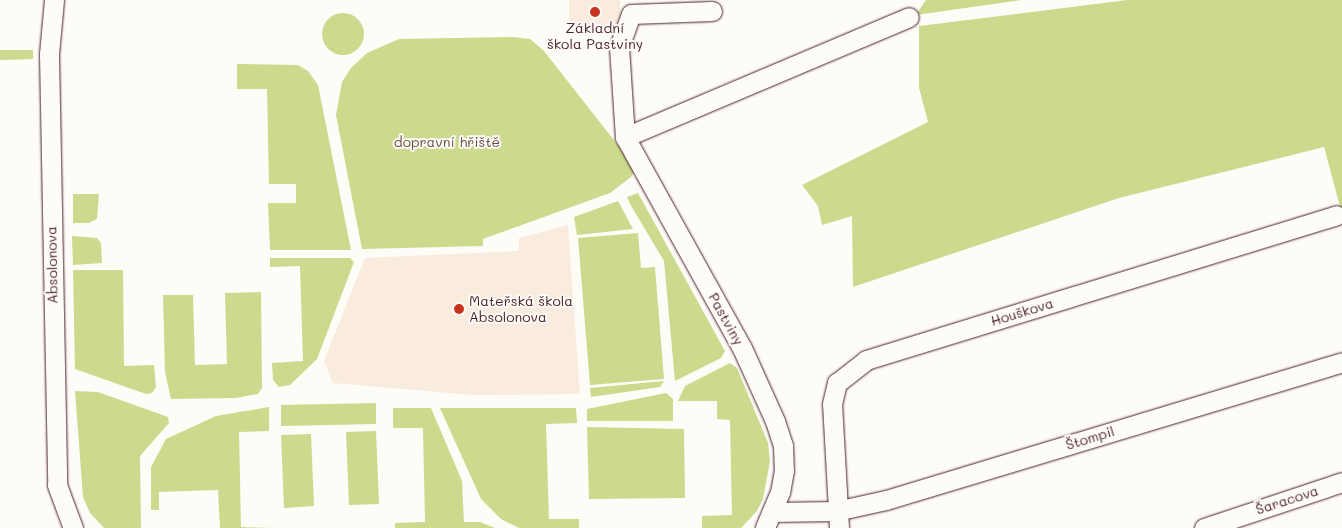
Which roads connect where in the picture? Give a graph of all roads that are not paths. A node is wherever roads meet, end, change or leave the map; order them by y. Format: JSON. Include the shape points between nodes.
{"nodes":[{"id":1,"x":54,"y":0,"type":"edge"},
{"id":2,"x":712,"y":11,"type":"dead end"},
{"id":3,"x":909,"y":17,"type":"dead end"},
{"id":4,"x":625,"y":137,"type":"junction"},
{"id":5,"x":1336,"y":215,"type":"dead end"},
{"id":6,"x":1342,"y":362,"type":"edge"},
{"id":7,"x":1342,"y":482,"type":"edge"},
{"id":8,"x":837,"y":519,"type":"edge"},
{"id":9,"x":768,"y":520,"type":"edge"},
{"id":10,"x":72,"y":528,"type":"edge"},
{"id":11,"x":1204,"y":528,"type":"edge"}],
"edges":[{"from":1,"to":10,"type":"street","name":"Absolonova","via":[[49,54],[57,485]]},
{"from":2,"to":4,"type":"street","name":"Pastviny","via":[[631,14],[619,47]]},
{"from":3,"to":4,"type":"street"},
{"from":4,"to":9,"type":"street","name":"Pastviny","via":[[742,348],[775,421],[783,445],[784,470]]},
{"from":5,"to":8,"type":"street","name":"Houškova","via":[[866,360],[837,383],[832,404]]},
{"from":6,"to":8,"type":"street","name":"Štompil","via":[[886,500]]},
{"from":7,"to":11,"type":"street","name":"Šaracova"},
{"from":8,"to":9,"type":"street","name":"Pastviny"}]}
